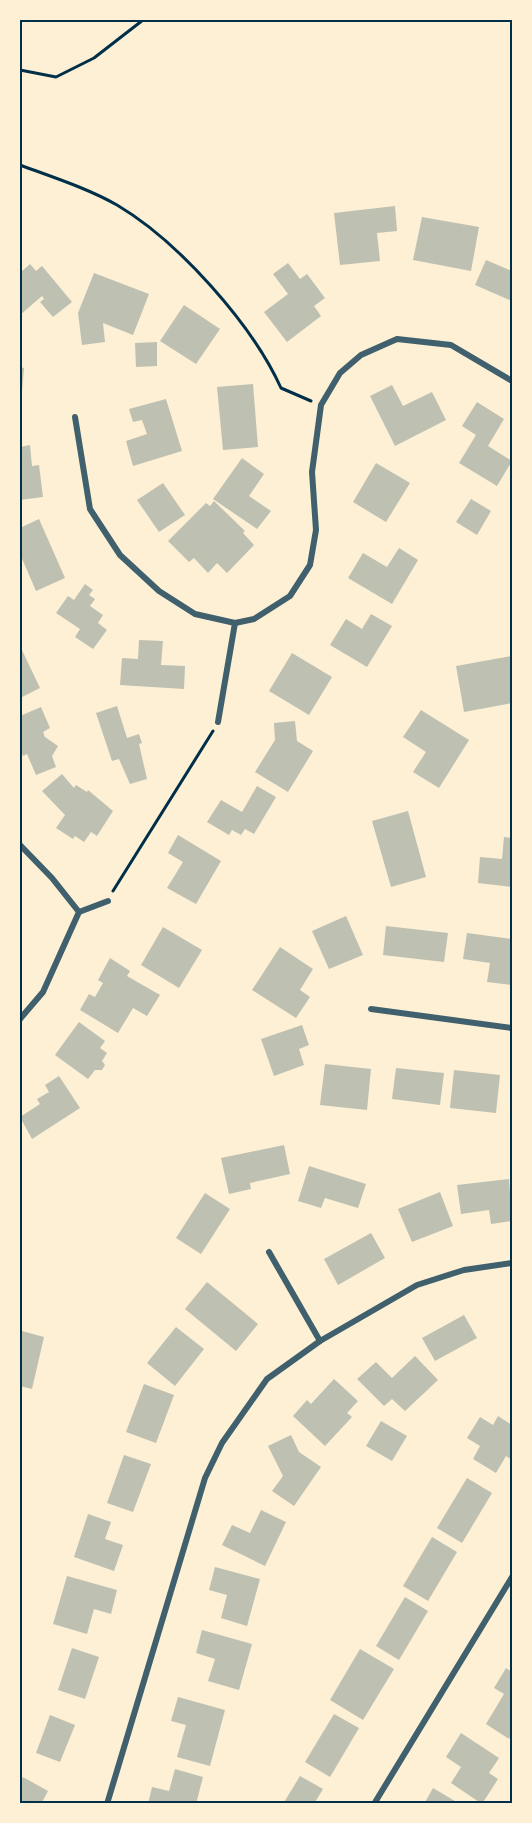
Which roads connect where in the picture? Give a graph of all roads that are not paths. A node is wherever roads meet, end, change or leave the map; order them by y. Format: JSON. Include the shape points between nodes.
{"nodes":[{"id":1,"x":513,"y":381,"type":"edge"},
{"id":2,"x":75,"y":417,"type":"dead end"},
{"id":3,"x":234,"y":623,"type":"junction"},
{"id":4,"x":218,"y":722,"type":"road end"},
{"id":5,"x":20,"y":845,"type":"edge"},
{"id":6,"x":108,"y":901,"type":"road end"},
{"id":7,"x":79,"y":912,"type":"junction"},
{"id":8,"x":371,"y":1009,"type":"dead end"},
{"id":9,"x":20,"y":1019,"type":"edge"},
{"id":10,"x":513,"y":1028,"type":"edge"},
{"id":11,"x":269,"y":1252,"type":"dead end"},
{"id":12,"x":513,"y":1263,"type":"edge"},
{"id":13,"x":320,"y":1341,"type":"junction"},
{"id":14,"x":513,"y":1576,"type":"edge"},
{"id":15,"x":107,"y":1803,"type":"edge"},
{"id":16,"x":374,"y":1803,"type":"edge"}],
"edges":[{"from":1,"to":3,"type":"street","via":[[451,345],[397,339],[361,355],[340,373],[321,405],[312,472],[316,530],[310,565],[290,596],[254,619]]},
{"from":2,"to":3,"type":"street","via":[[90,509],[120,555],[159,591],[195,614]]},
{"from":3,"to":4,"type":"street"},
{"from":5,"to":7,"type":"street"},
{"from":6,"to":7,"type":"street"},
{"from":7,"to":9,"type":"street","via":[[43,992]]},
{"from":8,"to":10,"type":"street"},
{"from":11,"to":13,"type":"street"},
{"from":12,"to":13,"type":"street","via":[[464,1270],[417,1285]]},
{"from":13,"to":15,"type":"street","via":[[267,1379],[222,1443],[205,1478]]},
{"from":14,"to":16,"type":"street"}]}
